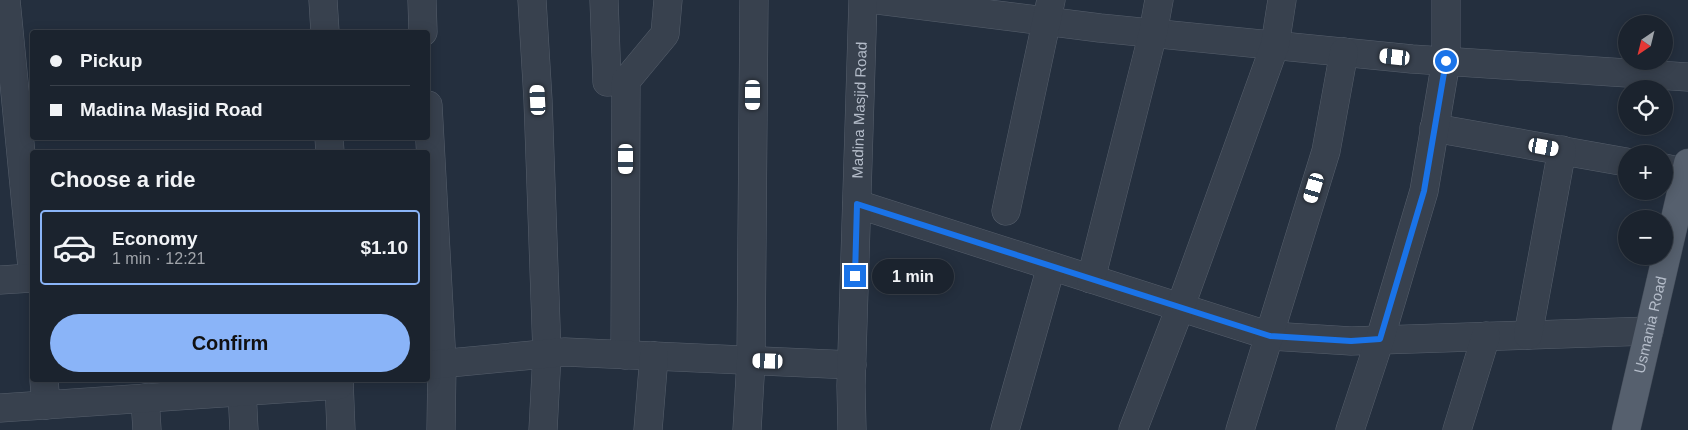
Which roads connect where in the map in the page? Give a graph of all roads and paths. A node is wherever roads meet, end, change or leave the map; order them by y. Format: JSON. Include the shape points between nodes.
{"nodes":[{"id":1,"x":6,"y":0,"type":"edge"},
{"id":2,"x":323,"y":0,"type":"edge"},
{"id":3,"x":422,"y":0,"type":"edge"},
{"id":4,"x":532,"y":0,"type":"edge"},
{"id":5,"x":604,"y":0,"type":"edge"},
{"id":6,"x":668,"y":0,"type":"edge"},
{"id":7,"x":754,"y":0,"type":"edge"},
{"id":8,"x":863,"y":0,"type":"edge"},
{"id":9,"x":878,"y":0,"type":"edge"},
{"id":10,"x":1159,"y":0,"type":"edge"},
{"id":11,"x":1282,"y":0,"type":"edge"},
{"id":12,"x":1446,"y":0,"type":"edge"},
{"id":13,"x":1049,"y":11,"type":"edge"},
{"id":14,"x":325,"y":30,"type":"edge"},
{"id":15,"x":423,"y":30,"type":"edge"},
{"id":16,"x":1153,"y":33,"type":"junction"},
{"id":17,"x":1275,"y":45,"type":"junction"},
{"id":18,"x":1344,"y":52,"type":"junction"},
{"id":19,"x":1446,"y":61,"type":"junction"},
{"id":20,"x":1688,"y":78,"type":"edge"},
{"id":21,"x":626,"y":81,"type":"junction"},
{"id":22,"x":24,"y":84,"type":"edge"},
{"id":23,"x":1434,"y":128,"type":"junction"},
{"id":24,"x":1562,"y":150,"type":"junction"},
{"id":25,"x":1618,"y":160,"type":"edge"},
{"id":26,"x":1681,"y":169,"type":"edge"},
{"id":27,"x":430,"y":179,"type":"edge"},
{"id":28,"x":28,"y":180,"type":"edge"},
{"id":29,"x":857,"y":204,"type":"junction"},
{"id":30,"x":1006,"y":211,"type":"dead end"},
{"id":31,"x":30,"y":224,"type":"edge"},
{"id":32,"x":1051,"y":266,"type":"junction"},
{"id":33,"x":30,"y":278,"type":"edge"},
{"id":34,"x":1091,"y":279,"type":"junction"},
{"id":35,"x":0,"y":280,"type":"edge"},
{"id":36,"x":1180,"y":308,"type":"junction"},
{"id":37,"x":1649,"y":331,"type":"junction"},
{"id":38,"x":1528,"y":335,"type":"junction"},
{"id":39,"x":1270,"y":336,"type":"junction"},
{"id":40,"x":1486,"y":336,"type":"junction"},
{"id":41,"x":1380,"y":339,"type":"junction"},
{"id":42,"x":547,"y":354,"type":"junction"},
{"id":43,"x":625,"y":355,"type":"junction"},
{"id":44,"x":654,"y":356,"type":"junction"},
{"id":45,"x":751,"y":360,"type":"junction"},
{"id":46,"x":435,"y":364,"type":"edge"},
{"id":47,"x":852,"y":365,"type":"junction"},
{"id":48,"x":339,"y":382,"type":"edge"},
{"id":49,"x":289,"y":384,"type":"edge"},
{"id":50,"x":45,"y":392,"type":"edge"},
{"id":51,"x":242,"y":392,"type":"junction"},
{"id":52,"x":145,"y":398,"type":"junction"},
{"id":53,"x":0,"y":408,"type":"edge"},
{"id":54,"x":146,"y":430,"type":"edge"},
{"id":55,"x":244,"y":430,"type":"edge"},
{"id":56,"x":341,"y":430,"type":"edge"},
{"id":57,"x":441,"y":430,"type":"edge"},
{"id":58,"x":544,"y":430,"type":"edge"},
{"id":59,"x":648,"y":430,"type":"edge"},
{"id":60,"x":748,"y":430,"type":"edge"},
{"id":61,"x":852,"y":430,"type":"edge"},
{"id":62,"x":1005,"y":430,"type":"edge"},
{"id":63,"x":1133,"y":430,"type":"edge"},
{"id":64,"x":1240,"y":430,"type":"edge"},
{"id":65,"x":1350,"y":430,"type":"edge"},
{"id":66,"x":1457,"y":430,"type":"edge"},
{"id":67,"x":1626,"y":430,"type":"edge"}],
"edges":[{"from":1,"to":22,"type":"street"},
{"from":2,"to":14,"type":"street"},
{"from":3,"to":15,"type":"street"},
{"from":4,"to":42,"type":"street"},
{"from":5,"to":21,"type":"street","via":[[606,82]]},
{"from":6,"to":21,"type":"street","via":[[665,34]]},
{"from":7,"to":45,"type":"street"},
{"from":8,"to":29,"type":"street","name":"Madina Masjid Road"},
{"from":9,"to":13,"type":"street"},
{"from":10,"to":16,"type":"street"},
{"from":11,"to":17,"type":"street"},
{"from":12,"to":19,"type":"street"},
{"from":13,"to":16,"type":"street"},
{"from":13,"to":30,"type":"street"},
{"from":16,"to":17,"type":"street"},
{"from":16,"to":34,"type":"street"},
{"from":17,"to":18,"type":"street"},
{"from":17,"to":36,"type":"street"},
{"from":18,"to":19,"type":"street"},
{"from":18,"to":39,"type":"street","via":[[1326,151]]},
{"from":19,"to":20,"type":"street"},
{"from":19,"to":23,"type":"street"},
{"from":21,"to":43,"type":"street"},
{"from":22,"to":28,"type":"street"},
{"from":23,"to":24,"type":"street"},
{"from":23,"to":41,"type":"street","via":[[1424,191]]},
{"from":24,"to":25,"type":"street"},
{"from":24,"to":38,"type":"street"},
{"from":26,"to":37,"type":"main road","name":"Usmania Road"},
{"from":27,"to":46,"type":"street"},
{"from":28,"to":31,"type":"street"},
{"from":29,"to":32,"type":"street"},
{"from":29,"to":47,"type":"street","name":"Madina Masjid Road"},
{"from":32,"to":34,"type":"street"},
{"from":32,"to":62,"type":"street"},
{"from":33,"to":35,"type":"street"},
{"from":34,"to":36,"type":"street"},
{"from":36,"to":39,"type":"street"},
{"from":36,"to":63,"type":"street"},
{"from":37,"to":38,"type":"street"},
{"from":37,"to":67,"type":"main road","name":"Usmania Road"},
{"from":38,"to":40,"type":"street"},
{"from":39,"to":41,"type":"street","via":[[1351,341]]},
{"from":39,"to":64,"type":"street"},
{"from":40,"to":41,"type":"street"},
{"from":40,"to":66,"type":"street"},
{"from":41,"to":65,"type":"street"},
{"from":42,"to":43,"type":"street"},
{"from":42,"to":46,"type":"street"},
{"from":42,"to":58,"type":"street"},
{"from":43,"to":44,"type":"street"},
{"from":44,"to":45,"type":"street"},
{"from":44,"to":59,"type":"street"},
{"from":45,"to":47,"type":"street"},
{"from":45,"to":60,"type":"street"},
{"from":46,"to":57,"type":"street"},
{"from":47,"to":61,"type":"street","name":"Madina Masjid Road"},
{"from":48,"to":49,"type":"street"},
{"from":48,"to":56,"type":"street"},
{"from":49,"to":51,"type":"street"},
{"from":50,"to":52,"type":"street"},
{"from":50,"to":53,"type":"street"},
{"from":51,"to":52,"type":"street"},
{"from":51,"to":55,"type":"street"},
{"from":52,"to":54,"type":"street"}]}
